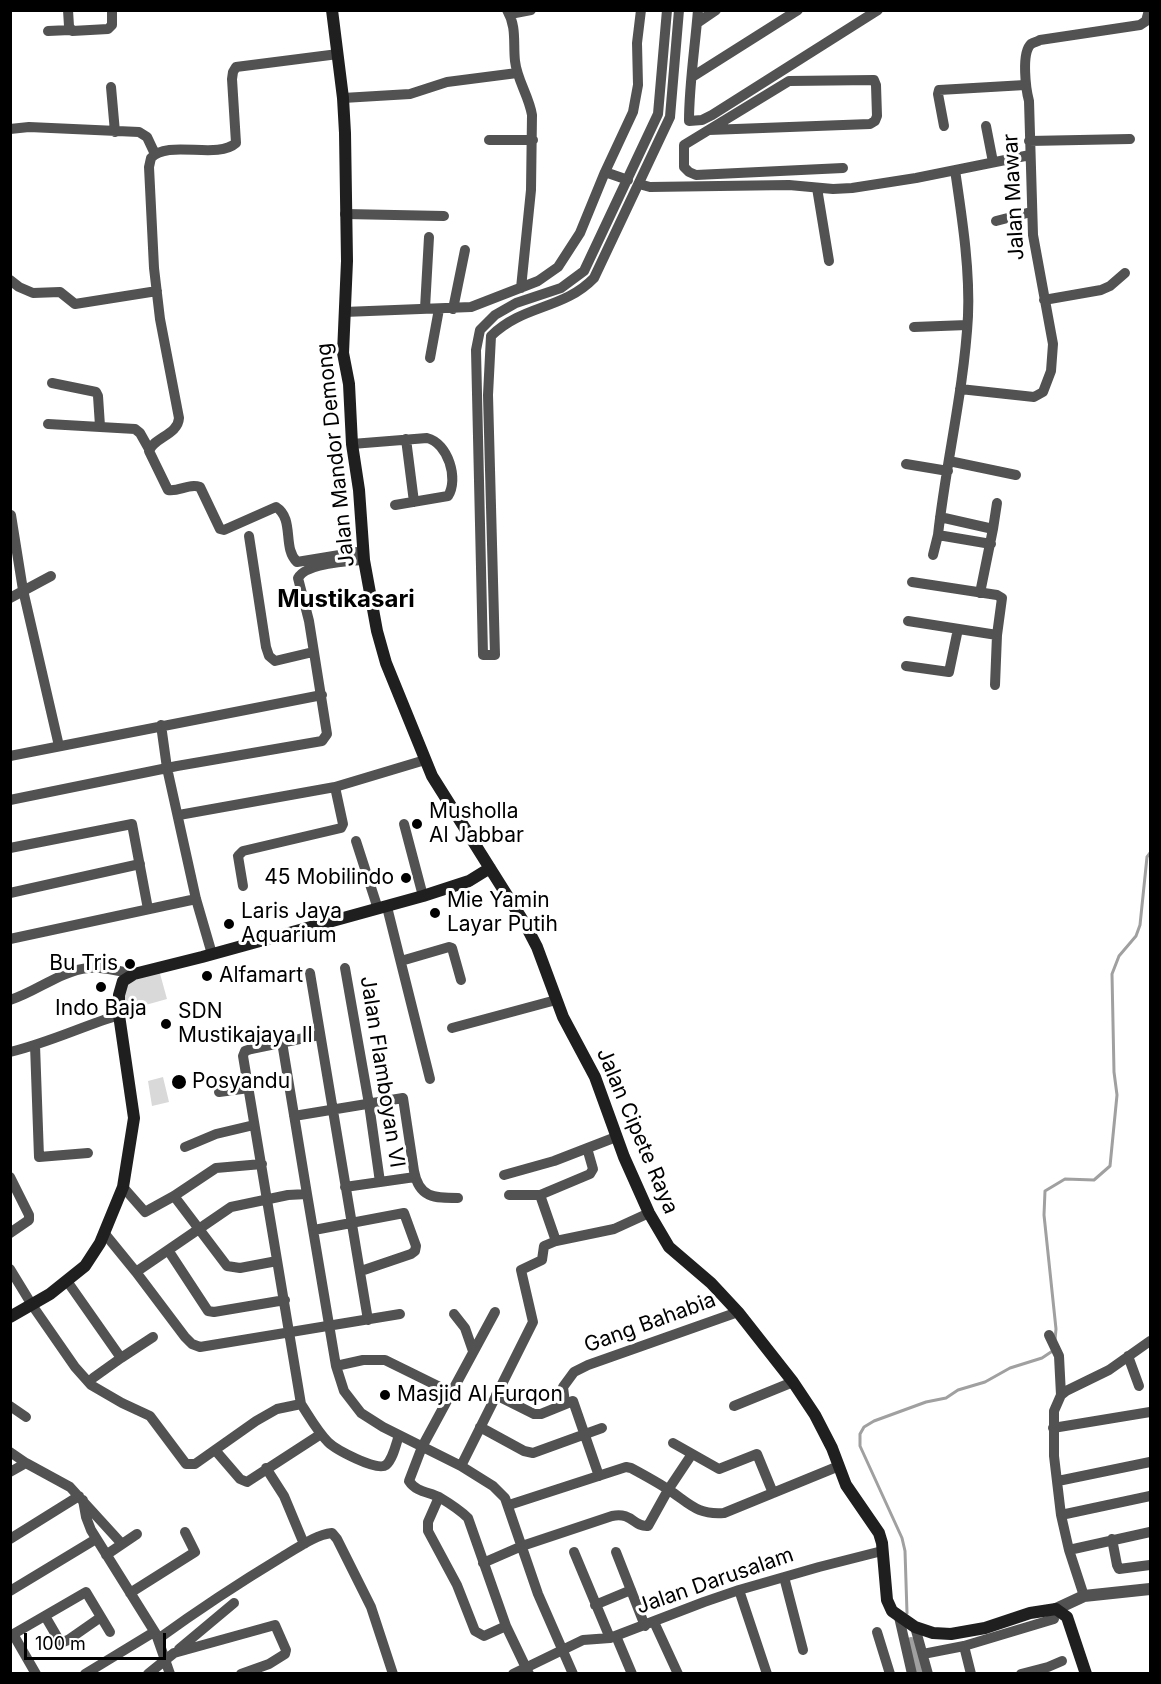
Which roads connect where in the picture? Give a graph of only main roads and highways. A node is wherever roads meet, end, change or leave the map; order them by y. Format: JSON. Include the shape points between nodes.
{"nodes":[{"id":1,"x":332,"y":10,"type":"edge"},
{"id":2,"x":490,"y":868,"type":"junction"},
{"id":3,"x":10,"y":1317,"type":"edge"},
{"id":4,"x":1086,"y":1674,"type":"edge"}],
"edges":[{"from":1,"to":2,"type":"main road","name":"Jalan Mandor Demong","via":[[345,133],[343,352],[364,555],[381,646],[425,760],[445,800]]},
{"from":2,"to":3,"type":"main road","via":[[469,881],[423,896],[134,974],[123,981],[119,1015],[135,1118],[123,1187],[90,1260],[67,1281]]},
{"from":2,"to":4,"type":"main road","name":"Jalan Cipete Raya","via":[[537,948],[649,1213],[669,1247],[738,1312],[793,1383],[820,1424],[846,1485],[879,1533],[889,1607],[915,1627],[933,1633],[985,1628],[1030,1613],[1067,1617]]}]}
